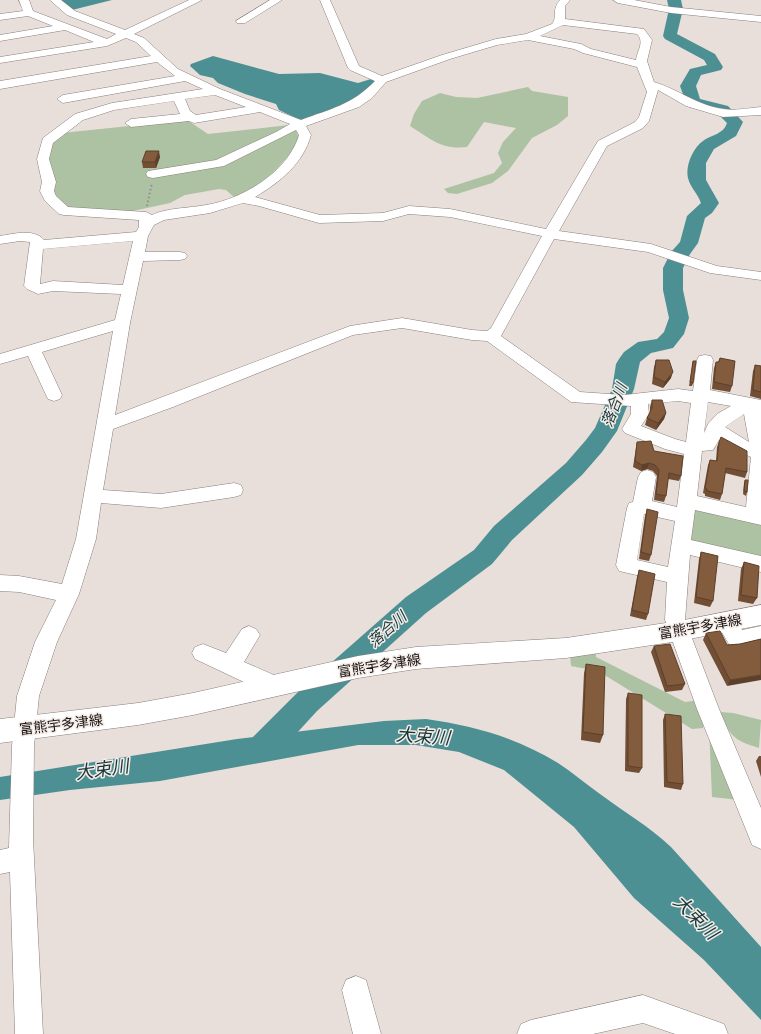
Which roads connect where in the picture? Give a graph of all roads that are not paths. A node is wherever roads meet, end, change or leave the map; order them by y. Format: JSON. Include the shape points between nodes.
{"nodes":[{"id":1,"x":24,"y":0,"type":"edge"},
{"id":2,"x":56,"y":0,"type":"edge"},
{"id":3,"x":197,"y":0,"type":"edge"},
{"id":4,"x":277,"y":0,"type":"edge"},
{"id":5,"x":327,"y":0,"type":"edge"},
{"id":6,"x":565,"y":0,"type":"edge"},
{"id":7,"x":618,"y":0,"type":"edge"},
{"id":8,"x":182,"y":3,"type":"edge"},
{"id":9,"x":29,"y":13,"type":"junction"},
{"id":10,"x":0,"y":17,"type":"edge"},
{"id":11,"x":761,"y":19,"type":"edge"},
{"id":12,"x":241,"y":21,"type":"dead end"},
{"id":13,"x":560,"y":22,"type":"junction"},
{"id":14,"x":66,"y":28,"type":"junction"},
{"id":15,"x":127,"y":34,"type":"junction"},
{"id":16,"x":528,"y":37,"type":"junction"},
{"id":17,"x":0,"y":38,"type":"edge"},
{"id":18,"x":107,"y":43,"type":"junction"},
{"id":19,"x":159,"y":58,"type":"junction"},
{"id":20,"x":0,"y":60,"type":"edge"},
{"id":21,"x":132,"y":62,"type":"junction"},
{"id":22,"x":641,"y":65,"type":"junction"},
{"id":23,"x":187,"y":77,"type":"junction"},
{"id":24,"x":382,"y":80,"type":"junction"},
{"id":25,"x":650,"y":84,"type":"junction"},
{"id":26,"x":0,"y":85,"type":"edge"},
{"id":27,"x":216,"y":90,"type":"junction"},
{"id":28,"x":178,"y":97,"type":"junction"},
{"id":29,"x":63,"y":99,"type":"dead end"},
{"id":30,"x":262,"y":108,"type":"junction"},
{"id":31,"x":761,"y":111,"type":"edge"},
{"id":32,"x":190,"y":117,"type":"junction"},
{"id":33,"x":131,"y":123,"type":"dead end"},
{"id":34,"x":299,"y":124,"type":"junction"},
{"id":35,"x":153,"y":174,"type":"dead end"},
{"id":36,"x":242,"y":199,"type":"junction"},
{"id":37,"x":143,"y":231,"type":"junction"},
{"id":38,"x":550,"y":234,"type":"junction"},
{"id":39,"x":0,"y":240,"type":"edge"},
{"id":40,"x":37,"y":245,"type":"junction"},
{"id":41,"x":180,"y":256,"type":"dead end"},
{"id":42,"x":136,"y":257,"type":"junction"},
{"id":43,"x":761,"y":276,"type":"edge"},
{"id":44,"x":129,"y":290,"type":"junction"},
{"id":45,"x":122,"y":323,"type":"junction"},
{"id":46,"x":491,"y":336,"type":"junction"},
{"id":47,"x":33,"y":350,"type":"junction"},
{"id":48,"x":0,"y":359,"type":"edge"},
{"id":49,"x":705,"y":360,"type":"dead end"},
{"id":50,"x":54,"y":395,"type":"dead end"},
{"id":51,"x":700,"y":396,"type":"junction"},
{"id":52,"x":625,"y":401,"type":"junction"},
{"id":53,"x":756,"y":405,"type":"edge"},
{"id":54,"x":105,"y":425,"type":"junction"},
{"id":55,"x":714,"y":428,"type":"junction"},
{"id":56,"x":694,"y":446,"type":"junction"},
{"id":57,"x":760,"y":454,"type":"edge"},
{"id":58,"x":647,"y":477,"type":"dead end"},
{"id":59,"x":234,"y":490,"type":"dead end"},
{"id":60,"x":94,"y":496,"type":"junction"},
{"id":61,"x":636,"y":508,"type":"dead end"},
{"id":62,"x":686,"y":508,"type":"junction"},
{"id":63,"x":759,"y":517,"type":"edge"},
{"id":64,"x":681,"y":545,"type":"junction"},
{"id":65,"x":761,"y":564,"type":"edge"},
{"id":66,"x":677,"y":578,"type":"junction"},
{"id":67,"x":0,"y":583,"type":"edge"},
{"id":68,"x":69,"y":594,"type":"junction"},
{"id":69,"x":761,"y":615,"type":"edge"},
{"id":70,"x":726,"y":622,"type":"junction"},
{"id":71,"x":679,"y":630,"type":"junction"},
{"id":72,"x":248,"y":635,"type":"dead end"},
{"id":73,"x":761,"y":635,"type":"edge"},
{"id":74,"x":203,"y":652,"type":"dead end"},
{"id":75,"x":230,"y":665,"type":"junction"},
{"id":76,"x":275,"y":686,"type":"junction"},
{"id":77,"x":16,"y":735,"type":"edge"},
{"id":78,"x":761,"y":837,"type":"edge"},
{"id":79,"x":14,"y":853,"type":"edge"},
{"id":80,"x":356,"y":990,"type":"dead end"},
{"id":81,"x":29,"y":1034,"type":"edge"},
{"id":82,"x":367,"y":1034,"type":"edge"},
{"id":83,"x":531,"y":1034,"type":"edge"},
{"id":84,"x":714,"y":1034,"type":"edge"}],
"edges":[{"from":1,"to":9,"type":"street"},
{"from":2,"to":15,"type":"street","via":[[71,13]]},
{"from":3,"to":8,"type":"street"},
{"from":4,"to":12,"type":"street"},
{"from":5,"to":24,"type":"street","via":[[354,68]]},
{"from":6,"to":13,"type":"street","via":[[559,8]]},
{"from":7,"to":11,"type":"street","via":[[686,12]]},
{"from":8,"to":15,"type":"street"},
{"from":9,"to":10,"type":"street"},
{"from":9,"to":14,"type":"street"},
{"from":13,"to":16,"type":"street"},
{"from":13,"to":22,"type":"street","via":[[640,31],[647,40]]},
{"from":14,"to":17,"type":"street"},
{"from":14,"to":18,"type":"street"},
{"from":15,"to":18,"type":"street"},
{"from":15,"to":19,"type":"street","via":[[140,40]]},
{"from":16,"to":22,"type":"street","via":[[577,46],[587,52]]},
{"from":16,"to":24,"type":"street","via":[[482,46]]},
{"from":18,"to":20,"type":"street"},
{"from":18,"to":21,"type":"street","via":[[121,51]]},
{"from":19,"to":21,"type":"street"},
{"from":19,"to":23,"type":"street","via":[[167,66]]},
{"from":21,"to":26,"type":"street"},
{"from":22,"to":25,"type":"street"},
{"from":23,"to":27,"type":"street"},
{"from":23,"to":29,"type":"street"},
{"from":24,"to":34,"type":"street","via":[[355,104]]},
{"from":25,"to":31,"type":"street","via":[[690,103],[726,113]]},
{"from":25,"to":38,"type":"street","via":[[653,92],[645,118],[640,125],[602,144]]},
{"from":27,"to":28,"type":"street"},
{"from":27,"to":30,"type":"street"},
{"from":28,"to":32,"type":"street","via":[[185,114]]},
{"from":28,"to":37,"type":"street","via":[[112,107],[79,117],[46,143],[43,159],[48,182],[47,191],[50,198],[64,211],[146,216]]},
{"from":30,"to":32,"type":"street","via":[[194,119]]},
{"from":30,"to":34,"type":"street"},
{"from":32,"to":33,"type":"street"},
{"from":34,"to":35,"type":"street","via":[[219,164]]},
{"from":34,"to":36,"type":"street","via":[[305,135],[305,142],[298,154],[278,176]]},
{"from":36,"to":37,"type":"street","via":[[210,209],[160,216],[153,219]]},
{"from":36,"to":38,"type":"street","via":[[319,219],[383,217],[408,210],[420,210],[484,219],[499,225]]},
{"from":37,"to":40,"type":"street"},
{"from":37,"to":42,"type":"street"},
{"from":38,"to":43,"type":"street","via":[[651,248],[715,270]]},
{"from":38,"to":46,"type":"street","via":[[497,331]]},
{"from":39,"to":40,"type":"street","via":[[33,237]]},
{"from":40,"to":44,"type":"street","via":[[32,286],[38,289],[53,286]]},
{"from":41,"to":42,"type":"street"},
{"from":42,"to":44,"type":"street"},
{"from":44,"to":45,"type":"street"},
{"from":45,"to":47,"type":"street"},
{"from":45,"to":54,"type":"street"},
{"from":46,"to":52,"type":"street","via":[[577,398]]},
{"from":46,"to":54,"type":"street","via":[[402,323],[350,330]]},
{"from":47,"to":48,"type":"street"},
{"from":47,"to":50,"type":"street"},
{"from":49,"to":51,"type":"street"},
{"from":51,"to":52,"type":"street","via":[[666,396]]},
{"from":51,"to":53,"type":"street"},
{"from":51,"to":56,"type":"street"},
{"from":52,"to":56,"type":"street","via":[[640,414],[631,429],[671,445]]},
{"from":53,"to":55,"type":"street","via":[[727,415]]},
{"from":53,"to":57,"type":"street"},
{"from":54,"to":60,"type":"street"},
{"from":55,"to":56,"type":"street","via":[[708,446]]},
{"from":55,"to":57,"type":"street","via":[[738,444]]},
{"from":56,"to":62,"type":"street"},
{"from":57,"to":63,"type":"street","via":[[755,505]]},
{"from":58,"to":62,"type":"street","via":[[642,506]]},
{"from":59,"to":60,"type":"street","via":[[160,501]]},
{"from":60,"to":68,"type":"street","via":[[86,539]]},
{"from":61,"to":66,"type":"street","via":[[626,565]]},
{"from":62,"to":63,"type":"street"},
{"from":62,"to":64,"type":"street"},
{"from":64,"to":65,"type":"street"},
{"from":64,"to":66,"type":"street"},
{"from":66,"to":71,"type":"street","via":[[675,613]]},
{"from":67,"to":68,"type":"street","via":[[19,584]]},
{"from":68,"to":77,"type":"street","via":[[46,642]]},
{"from":69,"to":70,"type":"main road","name":"富熊宇多津線"},
{"from":70,"to":71,"type":"main road","name":"富熊宇多津線"},
{"from":70,"to":73,"type":"street","via":[[737,640]]},
{"from":71,"to":76,"type":"main road","name":"富熊宇多津線","via":[[566,648],[416,658],[358,666]]},
{"from":71,"to":78,"type":"street","via":[[708,709]]},
{"from":72,"to":75,"type":"street"},
{"from":74,"to":75,"type":"street"},
{"from":75,"to":76,"type":"street"},
{"from":76,"to":77,"type":"main road","name":"富熊宇多津線","via":[[193,704]]},
{"from":77,"to":79,"type":"street"},
{"from":79,"to":81,"type":"street"},
{"from":80,"to":82,"type":"street"},
{"from":83,"to":84,"type":"street","via":[[643,1009]]}]}
